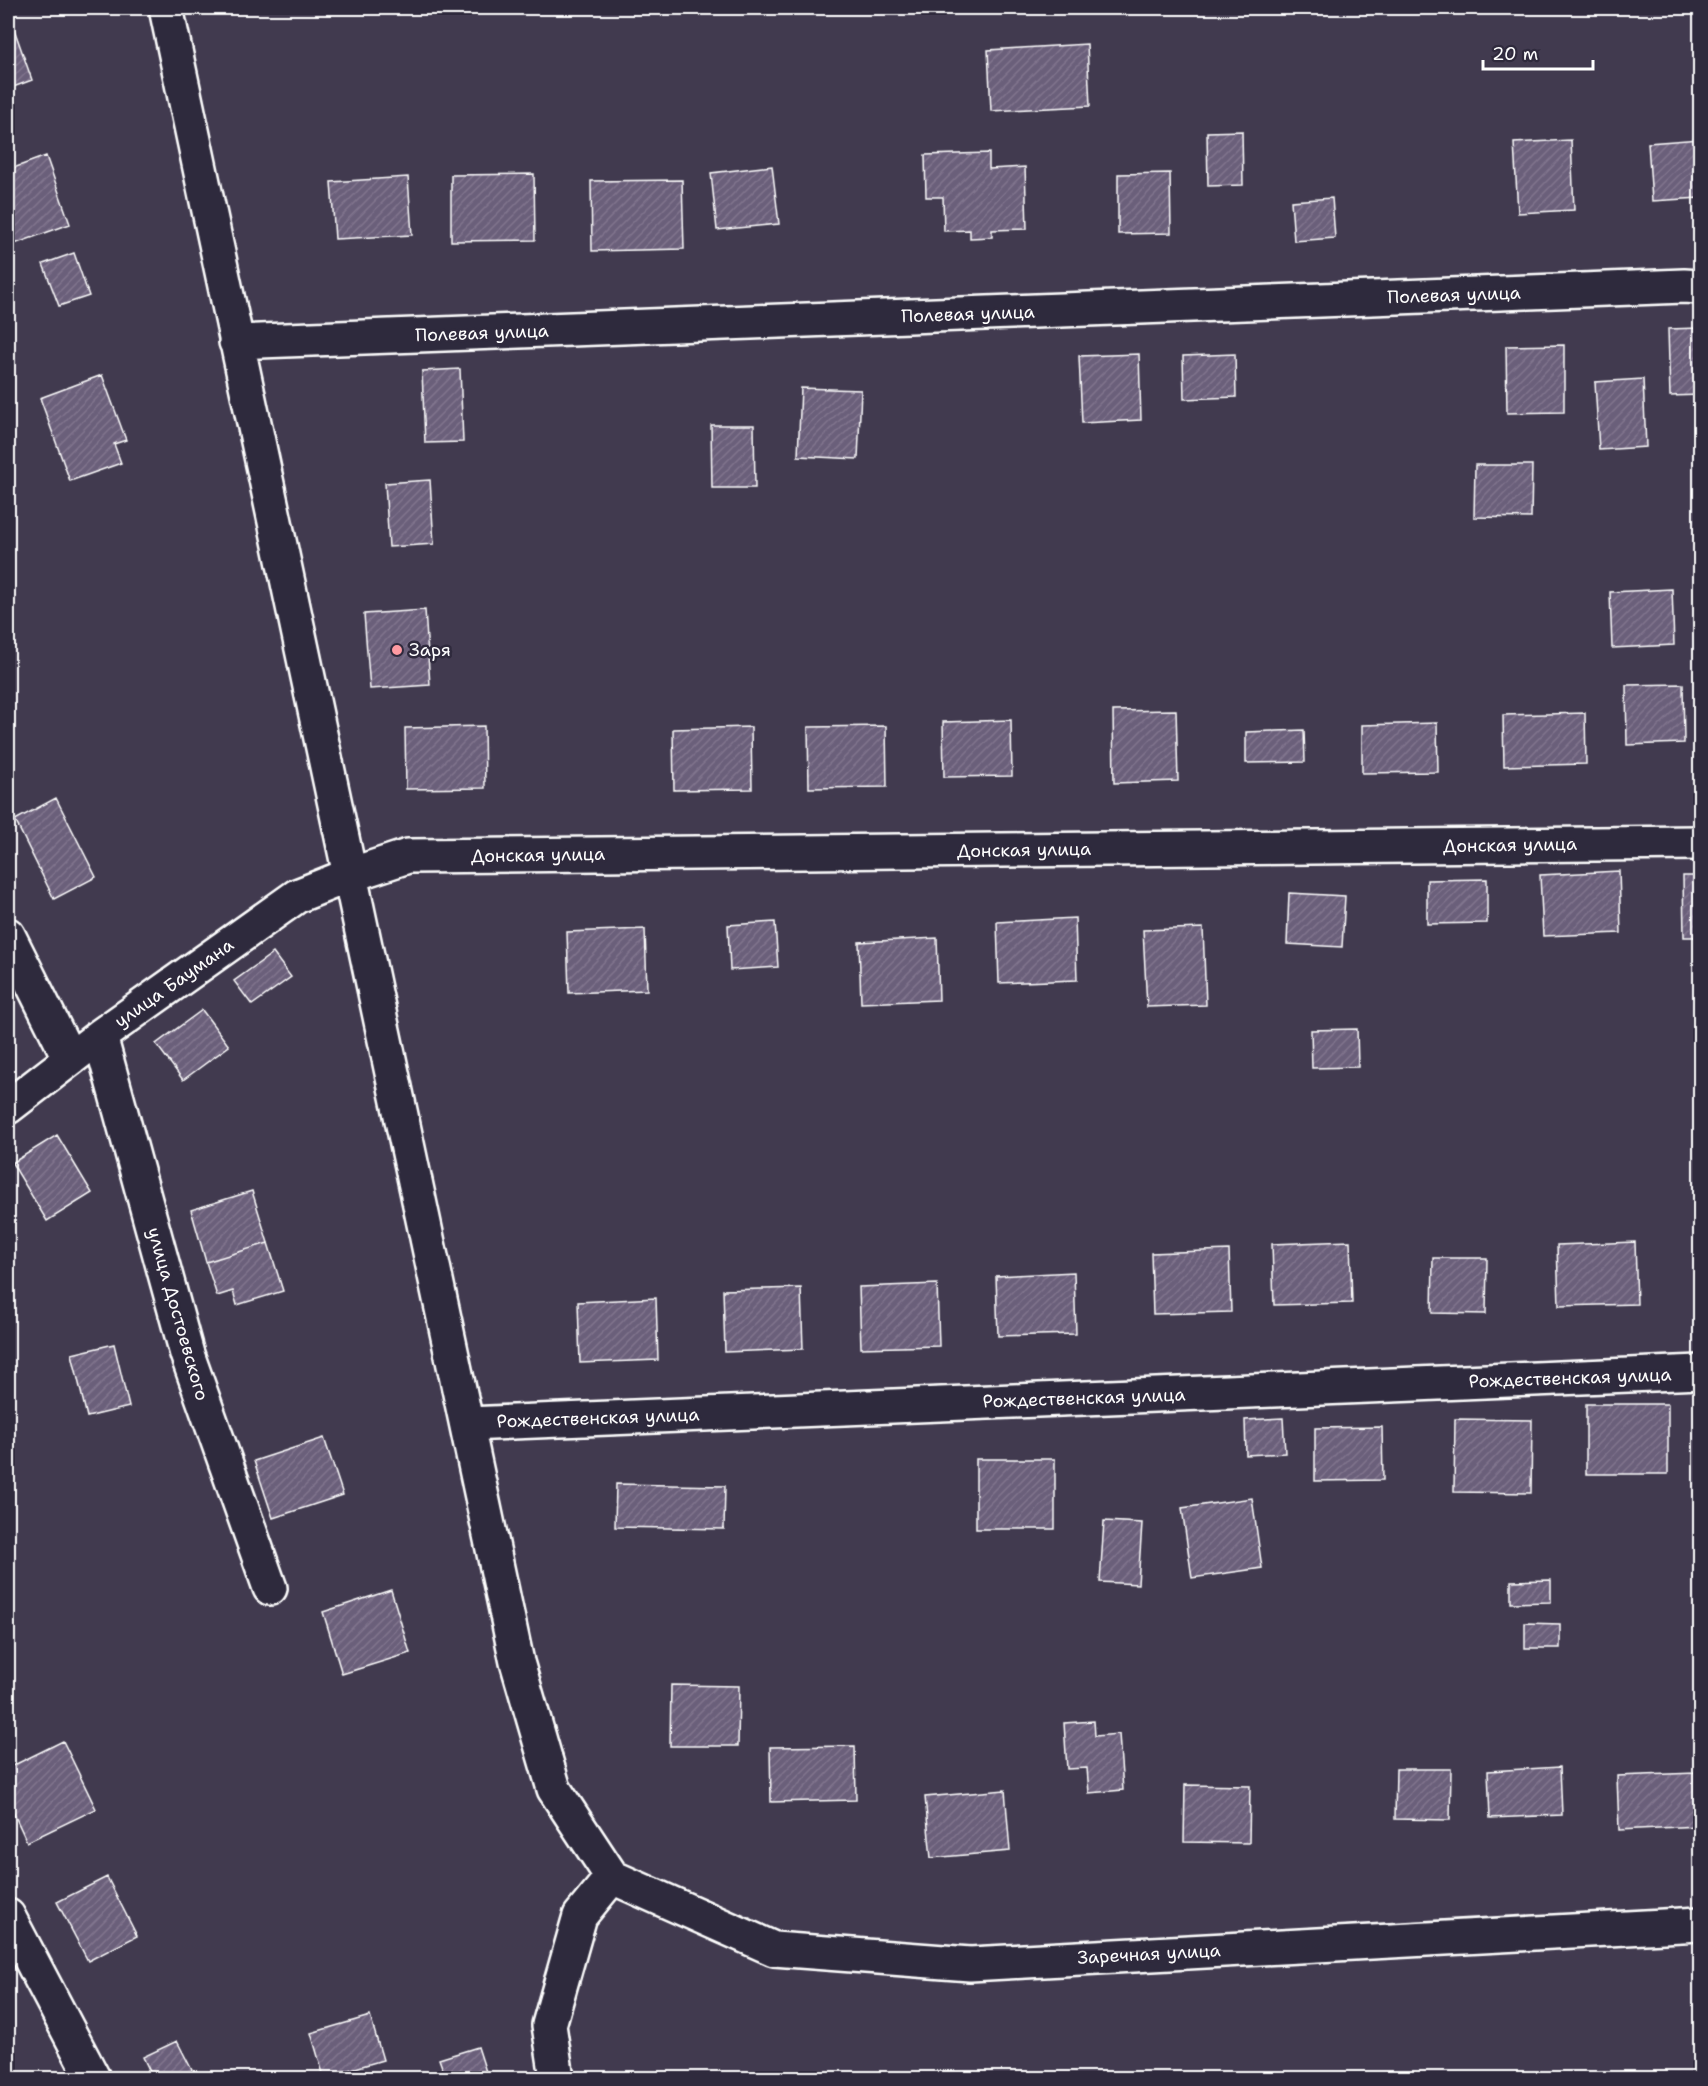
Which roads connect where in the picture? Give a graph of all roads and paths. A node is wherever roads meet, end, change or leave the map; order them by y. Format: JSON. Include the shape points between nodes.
{"nodes":[{"id":1,"x":166,"y":8,"type":"edge"},
{"id":2,"x":1701,"y":287,"type":"edge"},
{"id":3,"x":236,"y":342,"type":"junction"},
{"id":4,"x":1701,"y":843,"type":"edge"},
{"id":5,"x":350,"y":875,"type":"junction"},
{"id":6,"x":8,"y":935,"type":"edge"},
{"id":7,"x":100,"y":1036,"type":"junction"},
{"id":8,"x":70,"y":1059,"type":"junction"},
{"id":9,"x":8,"y":1107,"type":"edge"},
{"id":10,"x":1701,"y":1372,"type":"edge"},
{"id":11,"x":467,"y":1424,"type":"junction"},
{"id":12,"x":270,"y":1588,"type":"dead end"},
{"id":13,"x":612,"y":1877,"type":"junction"},
{"id":14,"x":8,"y":1916,"type":"edge"},
{"id":15,"x":1701,"y":1924,"type":"edge"},
{"id":16,"x":93,"y":2079,"type":"edge"},
{"id":17,"x":557,"y":2079,"type":"edge"}],
"edges":[{"from":1,"to":3,"type":"street"},
{"from":2,"to":3,"type":"street","name":"Полевая улица"},
{"from":3,"to":5,"type":"street"},
{"from":4,"to":5,"type":"street","name":"Донская улица","via":[[408,856]]},
{"from":5,"to":7,"type":"street","name":"улица Баумана","via":[[297,896]]},
{"from":5,"to":11,"type":"street"},
{"from":6,"to":8,"type":"street"},
{"from":7,"to":8,"type":"street","name":"улица Баумана"},
{"from":7,"to":12,"type":"street","name":"улица Достоевского","via":[[187,1354]]},
{"from":8,"to":9,"type":"street","name":"улица Баумана"},
{"from":10,"to":11,"type":"street","name":"Рождественская улица"},
{"from":11,"to":13,"type":"street","via":[[517,1662],[554,1789]]},
{"from":13,"to":15,"type":"street","name":"Заречная улица","via":[[774,1949],[970,1964]]},
{"from":13,"to":17,"type":"street","via":[[580,1916],[549,2025]]},
{"from":14,"to":16,"type":"street"}]}
